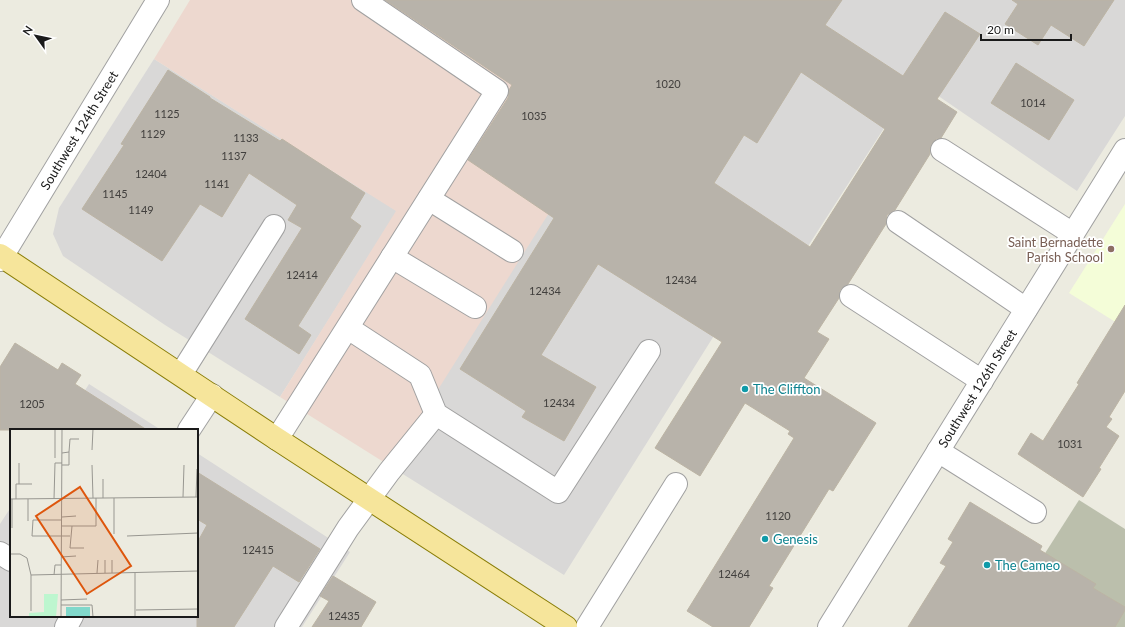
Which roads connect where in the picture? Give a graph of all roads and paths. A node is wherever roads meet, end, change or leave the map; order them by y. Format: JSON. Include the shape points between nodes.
{"nodes":[{"id":1,"x":158,"y":0,"type":"edge"},
{"id":2,"x":363,"y":0,"type":"edge"},
{"id":3,"x":942,"y":150,"type":"dead end"},
{"id":4,"x":1125,"y":150,"type":"edge"},
{"id":5,"x":429,"y":199,"type":"junction"},
{"id":6,"x":898,"y":222,"type":"dead end"},
{"id":7,"x":274,"y":226,"type":"dead end"},
{"id":8,"x":1073,"y":234,"type":"junction"},
{"id":9,"x":512,"y":251,"type":"dead end"},
{"id":10,"x":1,"y":257,"type":"edge"},
{"id":11,"x":392,"y":257,"type":"junction"},
{"id":12,"x":851,"y":296,"type":"dead end"},
{"id":13,"x":475,"y":307,"type":"dead end"},
{"id":14,"x":1026,"y":309,"type":"junction"},
{"id":15,"x":348,"y":328,"type":"junction"},
{"id":16,"x":649,"y":351,"type":"dead end"},
{"id":17,"x":181,"y":374,"type":"junction"},
{"id":18,"x":982,"y":382,"type":"junction"},
{"id":19,"x":212,"y":395,"type":"junction"},
{"id":20,"x":436,"y":414,"type":"junction"},
{"id":21,"x":190,"y":429,"type":"edge"},
{"id":22,"x":277,"y":439,"type":"junction"},
{"id":23,"x":938,"y":451,"type":"junction"},
{"id":24,"x":676,"y":484,"type":"dead end"},
{"id":25,"x":370,"y":499,"type":"junction"},
{"id":26,"x":1035,"y":512,"type":"dead end"},
{"id":27,"x":0,"y":552,"type":"edge"},
{"id":28,"x":10,"y":559,"type":"edge"},
{"id":29,"x":71,"y":617,"type":"edge"},
{"id":30,"x":66,"y":627,"type":"edge"},
{"id":31,"x":286,"y":627,"type":"edge"},
{"id":32,"x":566,"y":627,"type":"edge"},
{"id":33,"x":587,"y":627,"type":"edge"},
{"id":34,"x":829,"y":627,"type":"edge"}],
"edges":[{"from":1,"to":10,"type":"street","name":"Southwest 124th Street"},
{"from":2,"to":5,"type":"street","via":[[497,92]]},
{"from":3,"to":8,"type":"street"},
{"from":4,"to":8,"type":"street","name":"Southwest 126th Street"},
{"from":5,"to":9,"type":"street"},
{"from":5,"to":11,"type":"street"},
{"from":6,"to":14,"type":"street"},
{"from":7,"to":17,"type":"street"},
{"from":8,"to":14,"type":"street","name":"Southwest 126th Street"},
{"from":10,"to":17,"type":"main road"},
{"from":11,"to":13,"type":"street"},
{"from":11,"to":15,"type":"street"},
{"from":12,"to":18,"type":"street"},
{"from":14,"to":18,"type":"street","name":"Southwest 126th Street"},
{"from":15,"to":20,"type":"street","via":[[420,375]]},
{"from":15,"to":22,"type":"street"},
{"from":16,"to":20,"type":"street","via":[[558,492]]},
{"from":17,"to":19,"type":"main road"},
{"from":18,"to":23,"type":"street","name":"Southwest 126th Street"},
{"from":19,"to":21,"type":"street"},
{"from":19,"to":22,"type":"main road"},
{"from":20,"to":25,"type":"street"},
{"from":22,"to":25,"type":"main road"},
{"from":23,"to":26,"type":"street"},
{"from":23,"to":34,"type":"street","name":"Southwest 126th Street"},
{"from":24,"to":33,"type":"street"},
{"from":25,"to":31,"type":"street","via":[[348,528]]},
{"from":25,"to":32,"type":"main road"},
{"from":27,"to":28,"type":"street"},
{"from":29,"to":30,"type":"street"}]}
